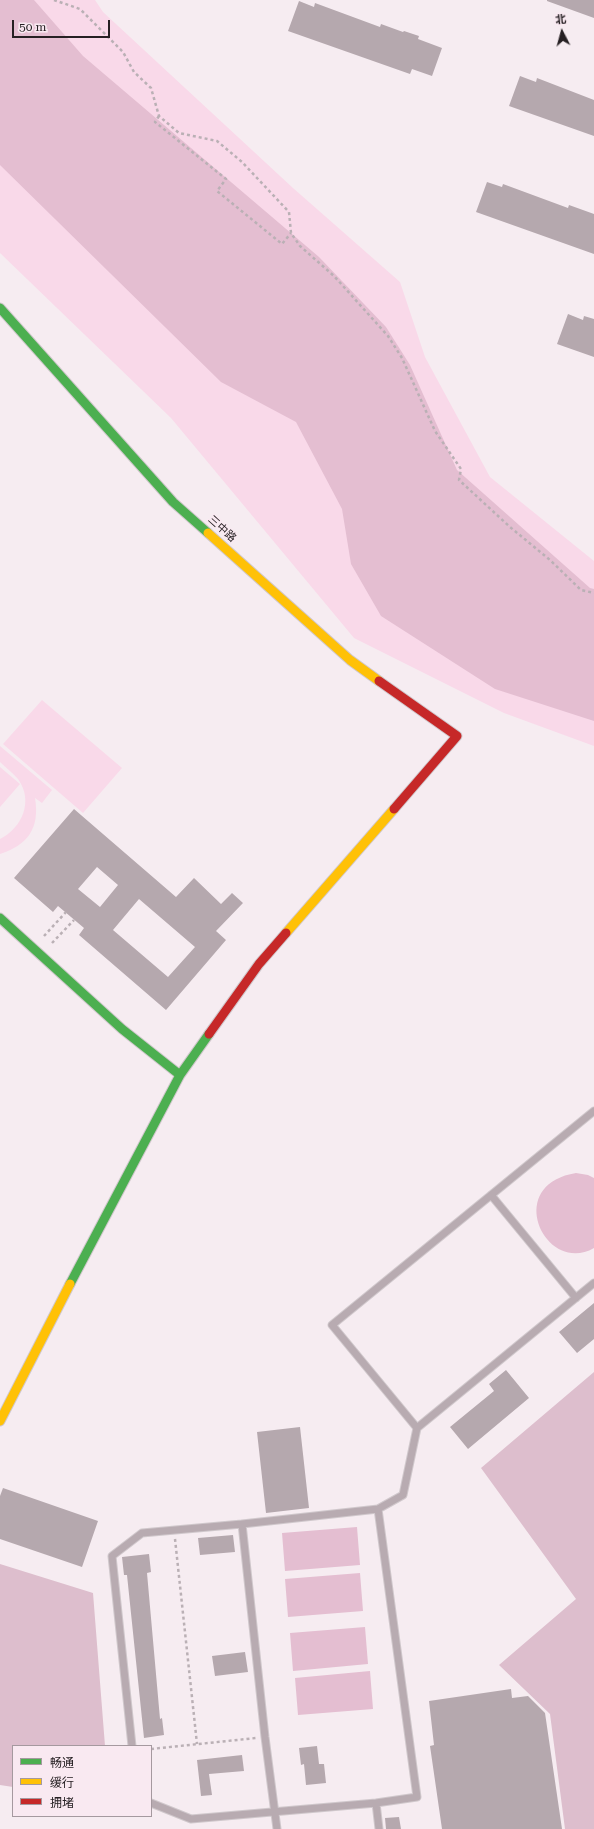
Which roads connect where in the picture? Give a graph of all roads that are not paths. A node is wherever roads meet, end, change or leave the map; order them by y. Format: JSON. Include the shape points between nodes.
{"nodes":[{"id":1,"x":0,"y":308,"type":"edge"},
{"id":2,"x":0,"y":918,"type":"edge"},
{"id":3,"x":180,"y":1075,"type":"junction"},
{"id":4,"x":594,"y":1112,"type":"edge"},
{"id":5,"x":491,"y":1195,"type":"junction"},
{"id":6,"x":594,"y":1283,"type":"edge"},
{"id":7,"x":576,"y":1298,"type":"junction"},
{"id":8,"x":0,"y":1421,"type":"edge"},
{"id":9,"x":417,"y":1428,"type":"junction"},
{"id":10,"x":378,"y":1510,"type":"junction"},
{"id":11,"x":242,"y":1524,"type":"junction"},
{"id":12,"x":132,"y":1745,"type":"edge"},
{"id":13,"x":152,"y":1803,"type":"edge"},
{"id":14,"x":376,"y":1803,"type":"junction"},
{"id":15,"x":275,"y":1813,"type":"junction"},
{"id":16,"x":277,"y":1829,"type":"edge"},
{"id":17,"x":378,"y":1829,"type":"edge"}],
"edges":[{"from":1,"to":3,"type":"main road","name":"三中路","via":[[179,507],[350,660],[457,736],[259,964]]},
{"from":2,"to":3,"type":"main road","via":[[122,1029]]},
{"from":3,"to":8,"type":"main road"},
{"from":4,"to":5,"type":"lane"},
{"from":5,"to":7,"type":"lane"},
{"from":5,"to":9,"type":"lane","via":[[332,1325]]},
{"from":6,"to":7,"type":"lane"},
{"from":7,"to":9,"type":"lane"},
{"from":9,"to":10,"type":"lane","via":[[403,1495]]},
{"from":10,"to":11,"type":"lane"},
{"from":10,"to":14,"type":"lane","via":[[417,1797]]},
{"from":11,"to":12,"type":"lane","via":[[142,1533],[112,1556]]},
{"from":11,"to":15,"type":"lane"},
{"from":13,"to":15,"type":"lane","via":[[191,1819]]},
{"from":14,"to":15,"type":"lane"},
{"from":14,"to":17,"type":"lane"},
{"from":15,"to":16,"type":"lane"}]}
